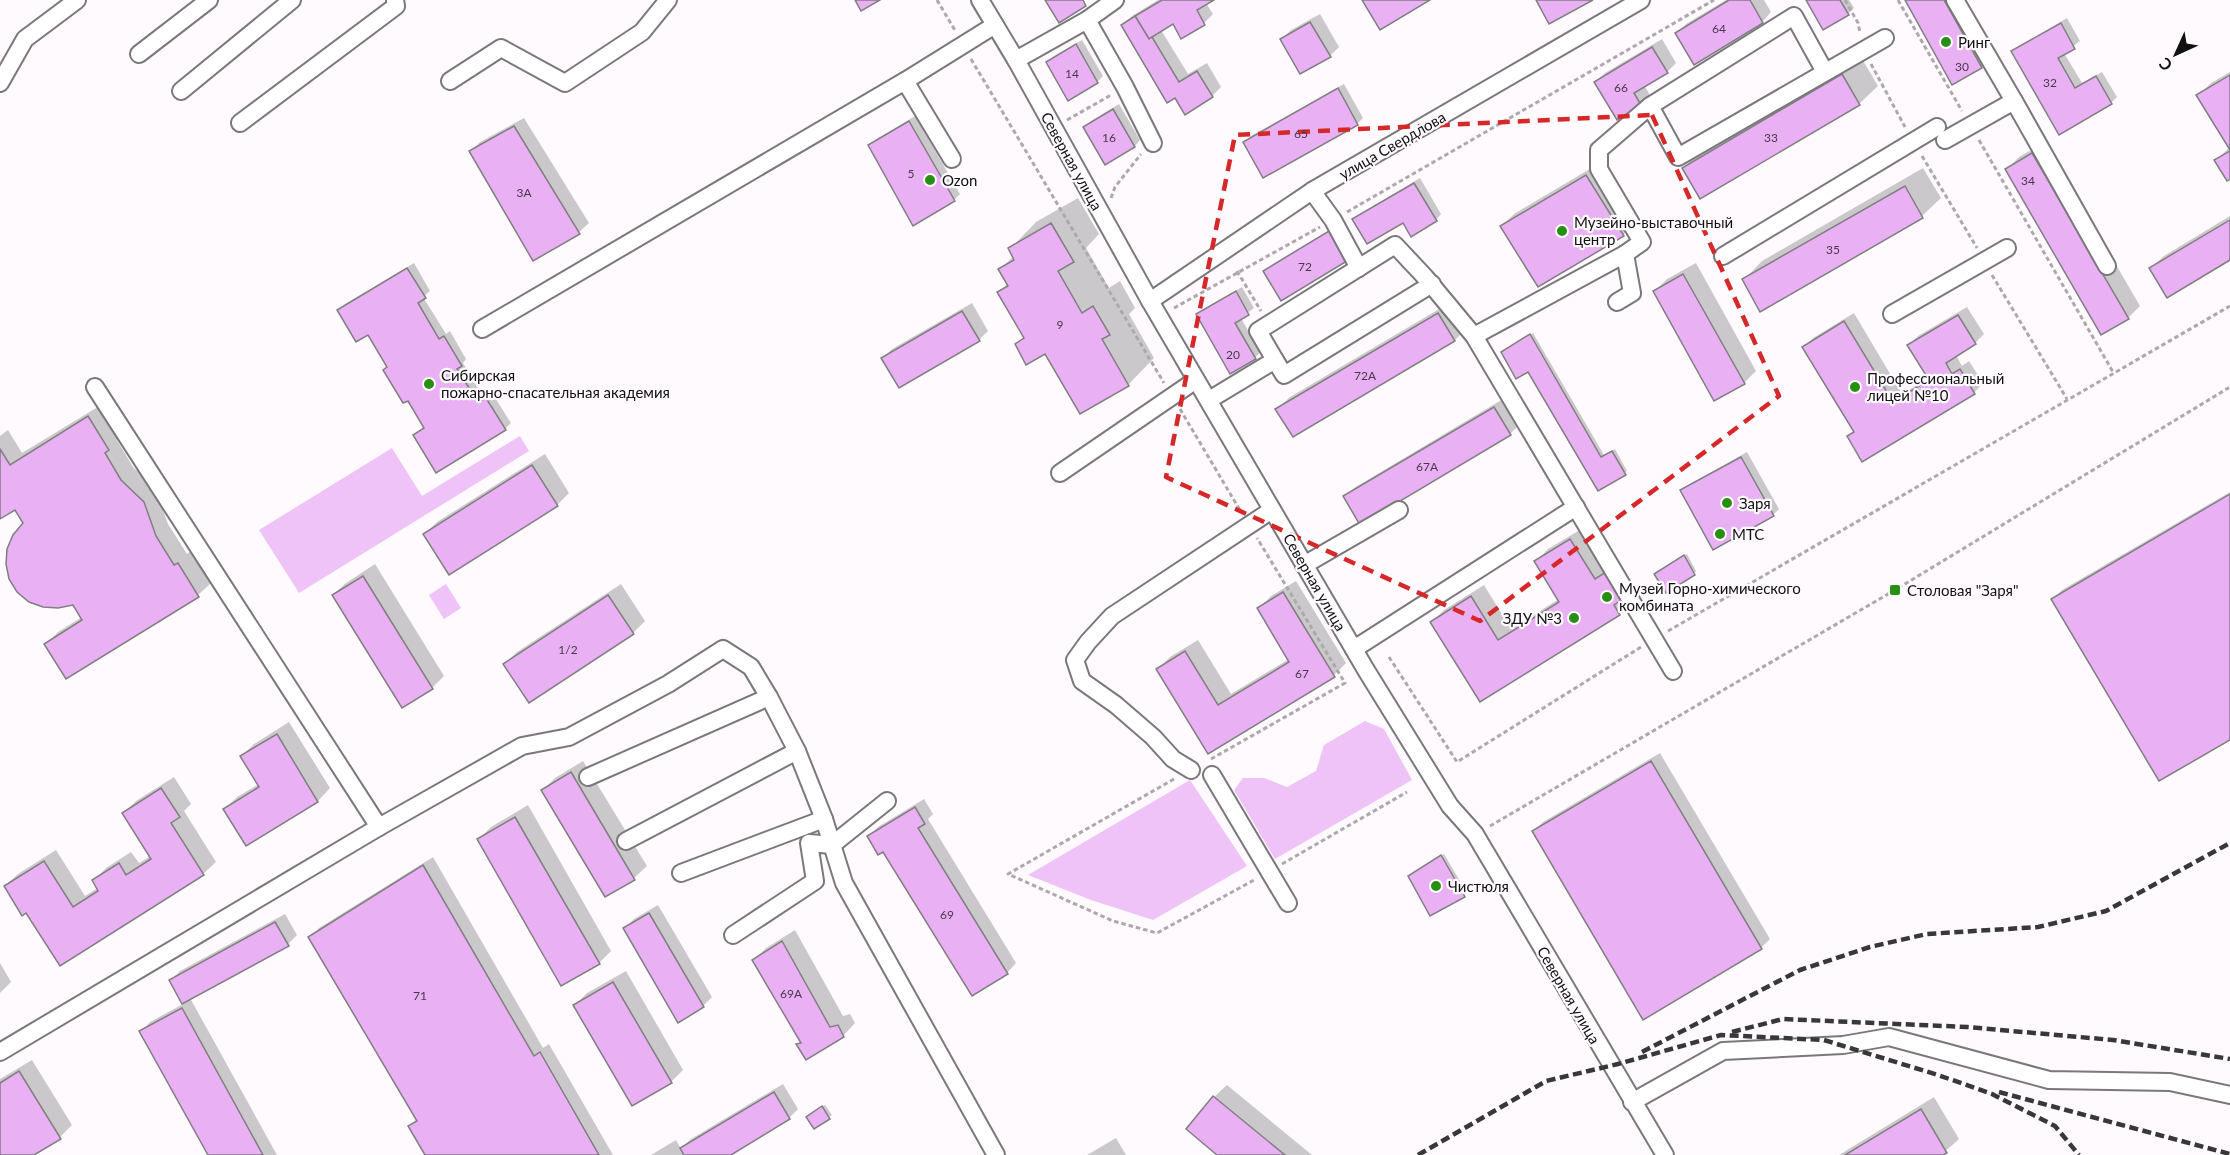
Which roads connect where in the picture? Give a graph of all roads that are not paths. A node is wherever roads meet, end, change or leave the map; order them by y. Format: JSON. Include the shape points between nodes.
{"nodes":[{"id":1,"x":77,"y":0,"type":"edge"},
{"id":2,"x":209,"y":0,"type":"edge"},
{"id":3,"x":292,"y":0,"type":"edge"},
{"id":4,"x":395,"y":0,"type":"edge"},
{"id":5,"x":668,"y":0,"type":"edge"},
{"id":6,"x":980,"y":0,"type":"edge"},
{"id":7,"x":1115,"y":0,"type":"edge"},
{"id":8,"x":1639,"y":0,"type":"edge"},
{"id":9,"x":1955,"y":0,"type":"edge"},
{"id":10,"x":1087,"y":20,"type":"junction"},
{"id":11,"x":995,"y":25,"type":"junction"},
{"id":12,"x":1885,"y":38,"type":"dead end"},
{"id":13,"x":140,"y":54,"type":"dead end"},
{"id":14,"x":1016,"y":60,"type":"junction"},
{"id":15,"x":1826,"y":72,"type":"junction"},
{"id":16,"x":450,"y":81,"type":"dead end"},
{"id":17,"x":905,"y":81,"type":"junction"},
{"id":18,"x":0,"y":83,"type":"edge"},
{"id":19,"x":181,"y":91,"type":"dead end"},
{"id":20,"x":2014,"y":101,"type":"junction"},
{"id":21,"x":1650,"y":106,"type":"junction"},
{"id":22,"x":240,"y":123,"type":"dead end"},
{"id":23,"x":1153,"y":143,"type":"road end"},
{"id":24,"x":952,"y":159,"type":"dead end"},
{"id":25,"x":1312,"y":191,"type":"junction"},
{"id":26,"x":2007,"y":248,"type":"dead end"},
{"id":27,"x":1625,"y":254,"type":"junction"},
{"id":28,"x":1723,"y":256,"type":"dead end"},
{"id":29,"x":2107,"y":266,"type":"dead end"},
{"id":30,"x":1359,"y":268,"type":"junction"},
{"id":31,"x":1432,"y":284,"type":"junction"},
{"id":32,"x":1157,"y":297,"type":"junction"},
{"id":33,"x":1617,"y":302,"type":"dead end"},
{"id":34,"x":1892,"y":314,"type":"dead end"},
{"id":35,"x":482,"y":329,"type":"dead end"},
{"id":36,"x":1474,"y":336,"type":"junction"},
{"id":37,"x":1275,"y":360,"type":"junction"},
{"id":38,"x":1196,"y":380,"type":"junction"},
{"id":39,"x":95,"y":387,"type":"dead end"},
{"id":40,"x":1209,"y":400,"type":"junction"},
{"id":41,"x":1060,"y":473,"type":"dead end"},
{"id":42,"x":1576,"y":507,"type":"junction"},
{"id":43,"x":1272,"y":510,"type":"junction"},
{"id":44,"x":1399,"y":510,"type":"dead end"},
{"id":45,"x":1304,"y":565,"type":"junction"},
{"id":46,"x":1354,"y":649,"type":"junction"},
{"id":47,"x":1673,"y":670,"type":"dead end"},
{"id":48,"x":769,"y":697,"type":"junction"},
{"id":49,"x":797,"y":751,"type":"junction"},
{"id":50,"x":1191,"y":770,"type":"road end"},
{"id":51,"x":1212,"y":775,"type":"dead end"},
{"id":52,"x":588,"y":777,"type":"dead end"},
{"id":53,"x":887,"y":801,"type":"dead end"},
{"id":54,"x":824,"y":819,"type":"junction"},
{"id":55,"x":380,"y":827,"type":"junction"},
{"id":56,"x":626,"y":841,"type":"dead end"},
{"id":57,"x":832,"y":845,"type":"junction"},
{"id":58,"x":681,"y":873,"type":"dead end"},
{"id":59,"x":1288,"y":903,"type":"dead end"},
{"id":60,"x":733,"y":935,"type":"dead end"},
{"id":61,"x":0,"y":1052,"type":"edge"},
{"id":62,"x":2230,"y":1095,"type":"edge"},
{"id":63,"x":1632,"y":1102,"type":"junction"},
{"id":64,"x":996,"y":1155,"type":"edge"},
{"id":65,"x":1665,"y":1155,"type":"edge"}],
"edges":[{"from":1,"to":18,"type":"street","via":[[25,39]]},
{"from":2,"to":13,"type":"street"},
{"from":3,"to":19,"type":"street"},
{"from":4,"to":22,"type":"street","via":[[396,6]]},
{"from":5,"to":16,"type":"street","via":[[642,32],[565,82],[501,48]]},
{"from":6,"to":11,"type":"street","name":"Северная улица"},
{"from":7,"to":10,"type":"street"},
{"from":8,"to":25,"type":"street","name":"улица Свердлова"},
{"from":9,"to":20,"type":"street"},
{"from":10,"to":14,"type":"street"},
{"from":10,"to":23,"type":"street"},
{"from":11,"to":14,"type":"street","name":"Северная улица"},
{"from":11,"to":17,"type":"street"},
{"from":12,"to":15,"type":"street"},
{"from":14,"to":32,"type":"street","name":"Северная улица"},
{"from":15,"to":21,"type":"street","via":[[1678,157]]},
{"from":15,"to":21,"type":"street","via":[[1794,16]]},
{"from":17,"to":24,"type":"street"},
{"from":17,"to":35,"type":"street"},
{"from":20,"to":28,"type":"street","via":[[1971,126],[1914,141]]},
{"from":20,"to":29,"type":"street"},
{"from":21,"to":27,"type":"street","via":[[1599,150],[1599,169],[1642,242]]},
{"from":25,"to":30,"type":"street"},
{"from":25,"to":32,"type":"street","name":"улица Свердлова"},
{"from":26,"to":34,"type":"street"},
{"from":27,"to":33,"type":"street","via":[[1632,293]]},
{"from":27,"to":36,"type":"street"},
{"from":30,"to":31,"type":"street","via":[[1395,245]]},
{"from":30,"to":37,"type":"street","via":[[1258,331]]},
{"from":31,"to":36,"type":"street"},
{"from":31,"to":37,"type":"street","via":[[1284,375]]},
{"from":32,"to":38,"type":"street","name":"Северная улица"},
{"from":36,"to":42,"type":"street"},
{"from":37,"to":40,"type":"street"},
{"from":38,"to":40,"type":"street","name":"Северная улица"},
{"from":38,"to":41,"type":"street"},
{"from":39,"to":55,"type":"street"},
{"from":40,"to":43,"type":"street","name":"Северная улица"},
{"from":42,"to":46,"type":"street"},
{"from":42,"to":47,"type":"street"},
{"from":43,"to":45,"type":"street","name":"Северная улица"},
{"from":43,"to":50,"type":"street","via":[[1112,616],[1075,660],[1082,681]]},
{"from":44,"to":45,"type":"street"},
{"from":45,"to":46,"type":"street","name":"Северная улица"},
{"from":46,"to":63,"type":"street","name":"Северная улица","via":[[1450,806],[1475,834]]},
{"from":48,"to":49,"type":"street"},
{"from":48,"to":52,"type":"street"},
{"from":48,"to":55,"type":"street","via":[[751,667],[723,649],[668,684],[569,737],[522,746]]},
{"from":49,"to":54,"type":"street"},
{"from":49,"to":56,"type":"street"},
{"from":51,"to":59,"type":"street"},
{"from":53,"to":57,"type":"street"},
{"from":54,"to":57,"type":"street"},
{"from":54,"to":58,"type":"street"},
{"from":55,"to":61,"type":"street"},
{"from":57,"to":60,"type":"street","via":[[809,843],[814,880]]},
{"from":57,"to":64,"type":"street","via":[[844,883]]},
{"from":62,"to":63,"type":"street","via":[[2170,1082],[2049,1080],[1889,1037],[1843,1046],[1723,1051]]},
{"from":63,"to":65,"type":"street","name":"Северная улица"}]}
